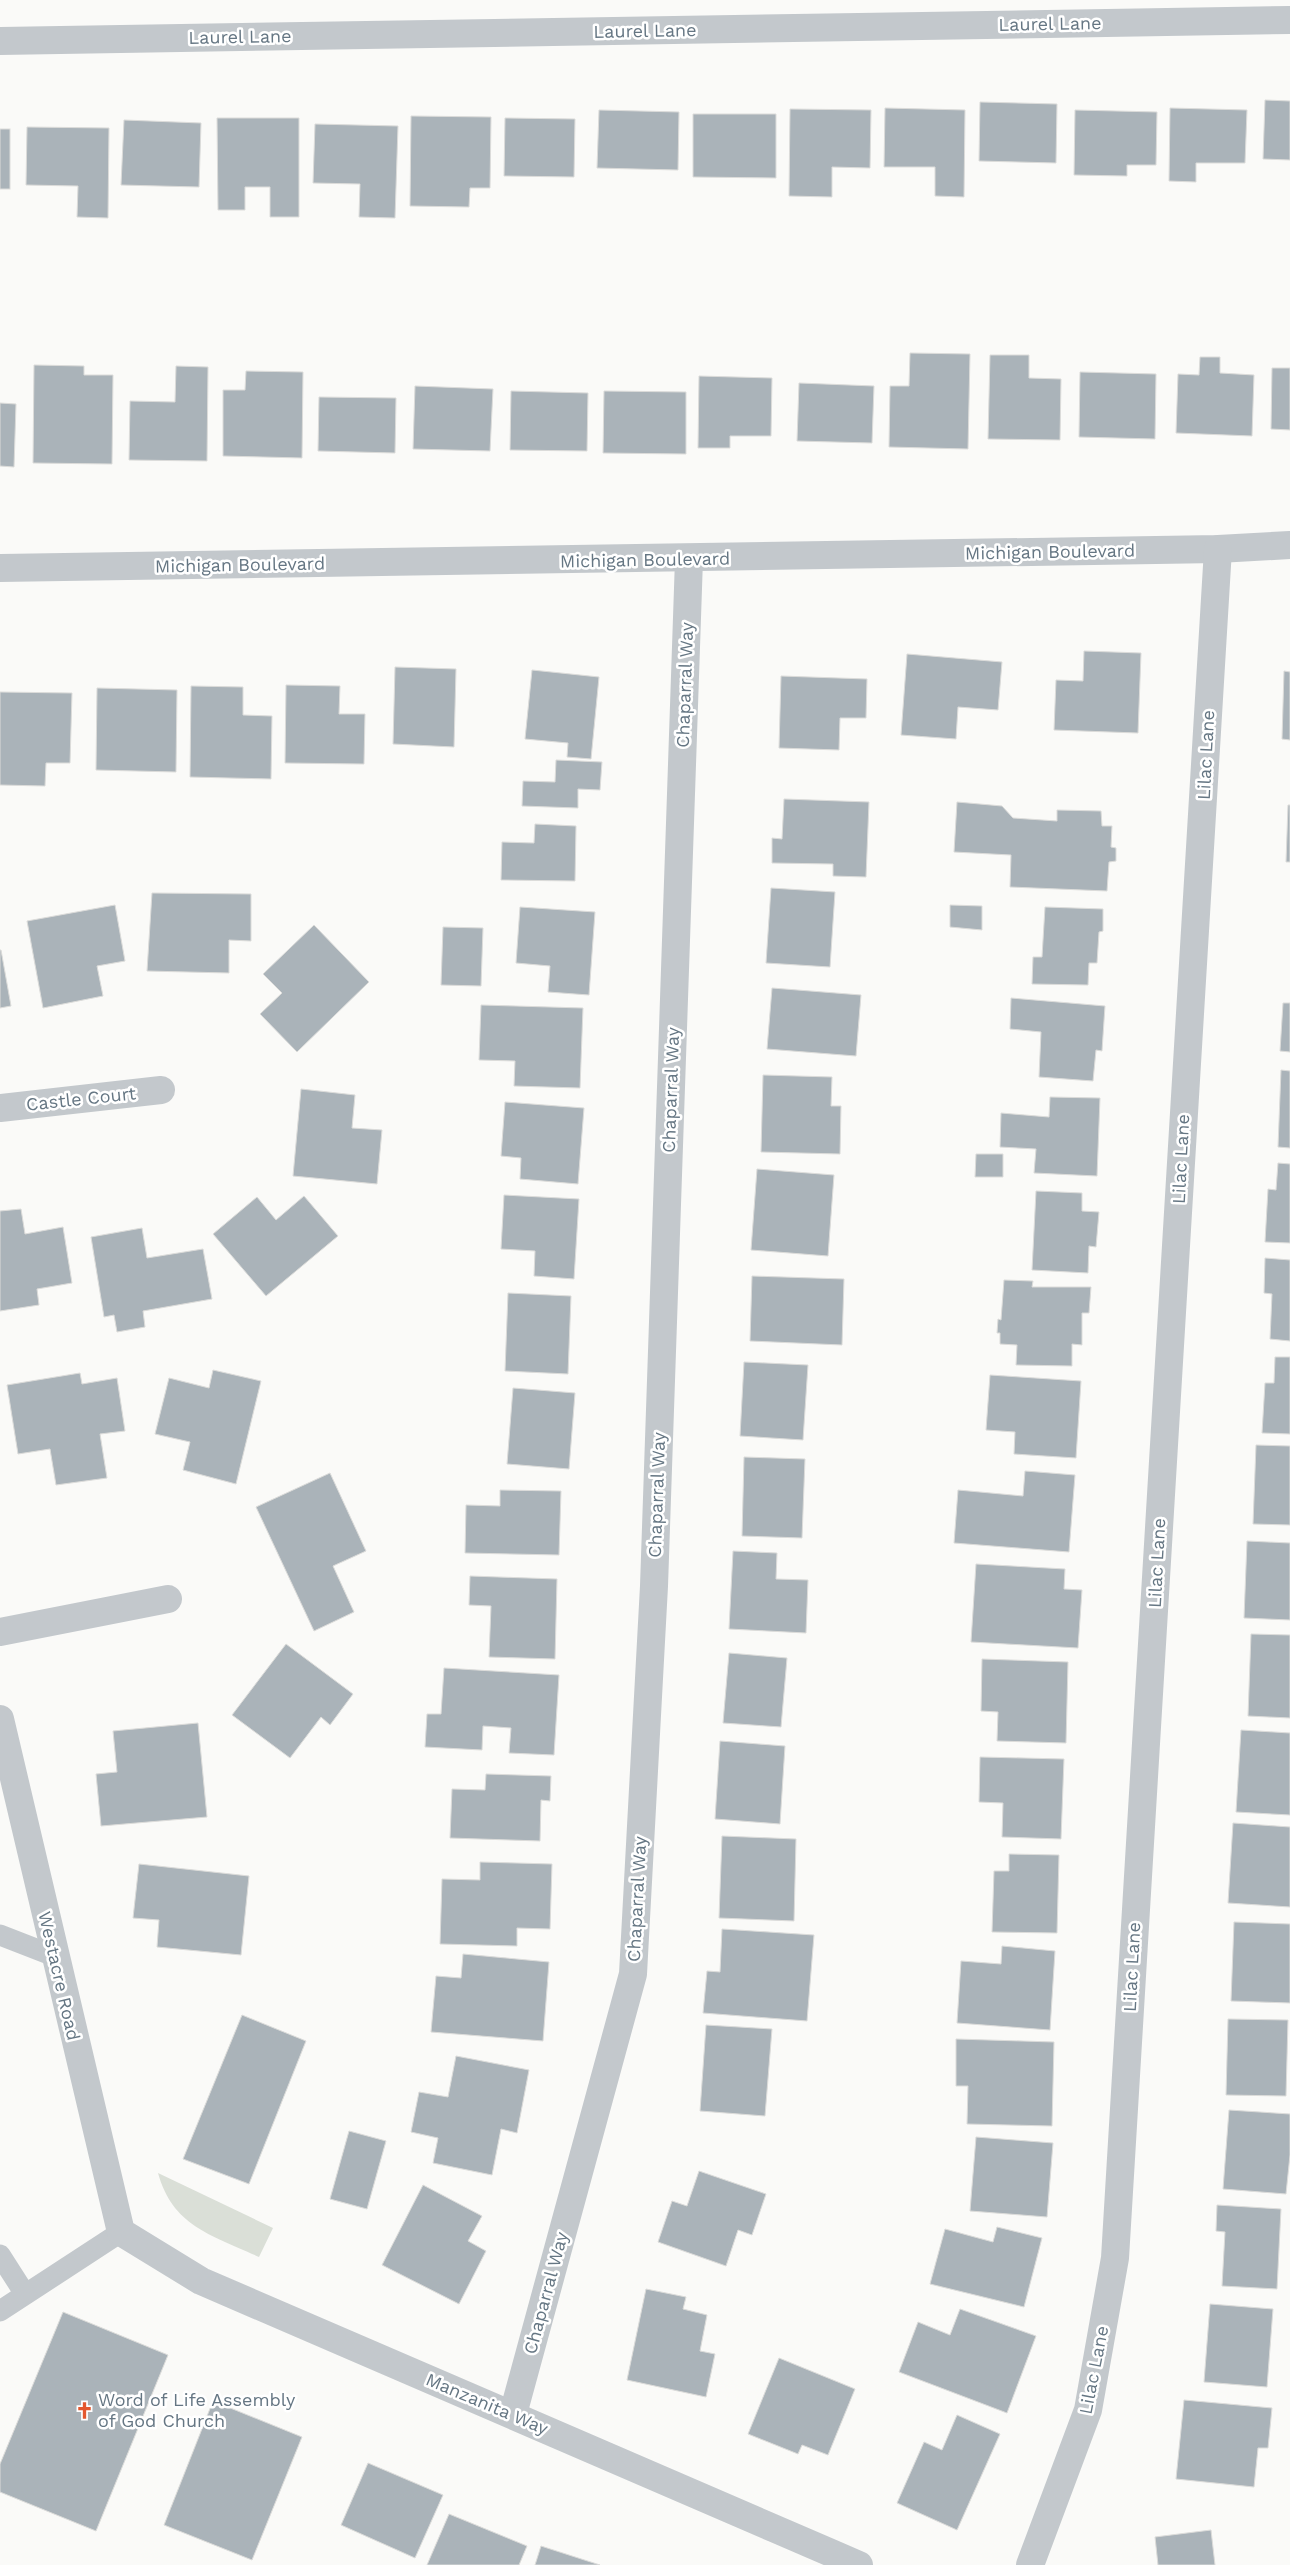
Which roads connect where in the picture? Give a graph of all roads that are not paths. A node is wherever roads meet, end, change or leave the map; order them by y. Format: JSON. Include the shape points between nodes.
{"nodes":[{"id":1,"x":1290,"y":20,"type":"edge"},
{"id":2,"x":0,"y":41,"type":"edge"},
{"id":3,"x":1290,"y":545,"type":"edge"},
{"id":4,"x":1218,"y":549,"type":"junction"},
{"id":5,"x":689,"y":559,"type":"junction"},
{"id":6,"x":0,"y":568,"type":"edge"},
{"id":7,"x":161,"y":1090,"type":"dead end"},
{"id":8,"x":0,"y":1108,"type":"edge"},
{"id":9,"x":168,"y":1599,"type":"dead end"},
{"id":10,"x":0,"y":1632,"type":"edge"},
{"id":11,"x":0,"y":1719,"type":"edge"},
{"id":12,"x":0,"y":1935,"type":"edge"},
{"id":13,"x":54,"y":1956,"type":"junction"},
{"id":14,"x":121,"y":2232,"type":"junction"},
{"id":15,"x":0,"y":2255,"type":"edge"},
{"id":16,"x":26,"y":2294,"type":"junction"},
{"id":17,"x":0,"y":2311,"type":"edge"},
{"id":18,"x":513,"y":2414,"type":"junction"},
{"id":19,"x":859,"y":2565,"type":"edge"},
{"id":20,"x":1030,"y":2565,"type":"edge"}],
"edges":[{"from":1,"to":2,"type":"street","name":"Laurel Lane"},
{"from":3,"to":4,"type":"street","name":"Michigan Boulevard"},
{"from":4,"to":5,"type":"street","name":"Michigan Boulevard"},
{"from":4,"to":20,"type":"street","name":"Lilac Lane","via":[[1115,2258],[1088,2410]]},
{"from":5,"to":6,"type":"street","name":"Michigan Boulevard"},
{"from":5,"to":18,"type":"street","name":"Chaparral Way","via":[[654,1586],[633,1974]]},
{"from":7,"to":8,"type":"street","name":"Castle Court"},
{"from":9,"to":10,"type":"street"},
{"from":11,"to":13,"type":"street","name":"Westacre Road"},
{"from":12,"to":13,"type":"lane"},
{"from":13,"to":14,"type":"street","name":"Westacre Road"},
{"from":14,"to":16,"type":"lane"},
{"from":14,"to":18,"type":"street","name":"Manzanita Way","via":[[201,2281]]},
{"from":15,"to":16,"type":"lane"},
{"from":16,"to":17,"type":"lane"},
{"from":18,"to":19,"type":"street","name":"Manzanita Way"}]}
